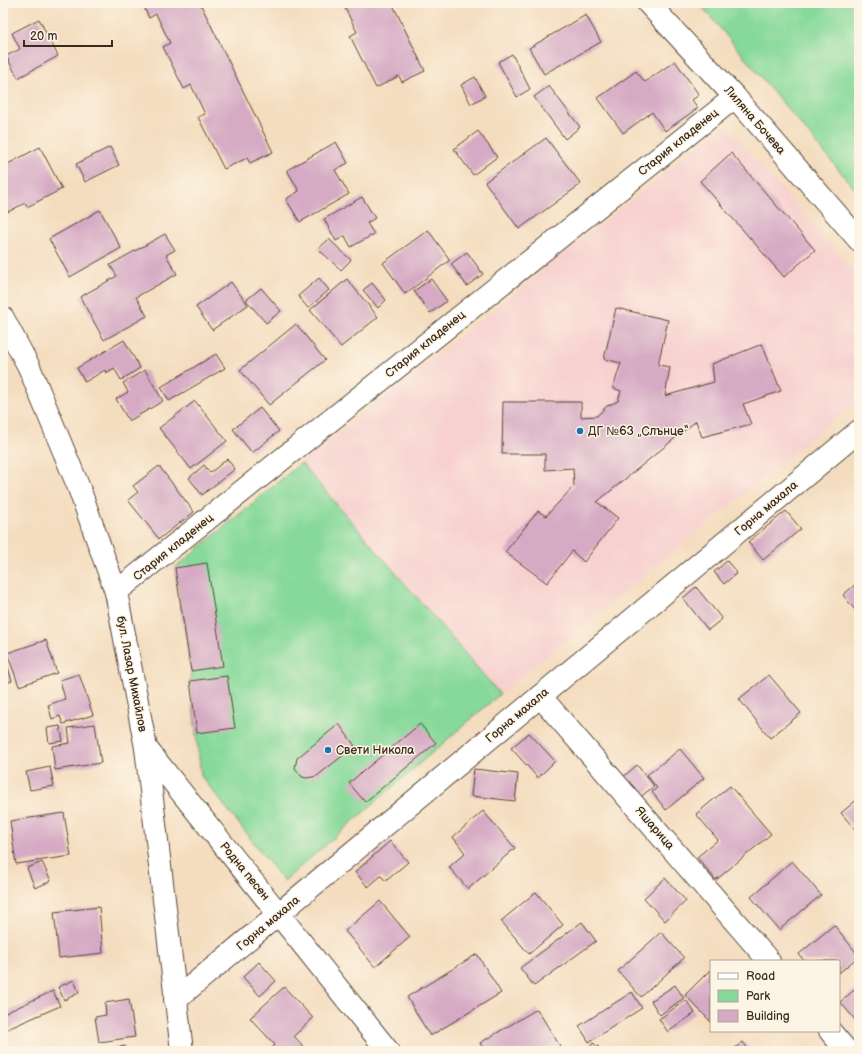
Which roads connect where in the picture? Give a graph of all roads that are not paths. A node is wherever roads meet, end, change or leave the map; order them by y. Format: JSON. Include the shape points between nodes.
{"nodes":[{"id":1,"x":648,"y":3,"type":"edge"},
{"id":2,"x":735,"y":97,"type":"junction"},
{"id":3,"x":859,"y":240,"type":"edge"},
{"id":4,"x":3,"y":318,"type":"edge"},
{"id":5,"x":859,"y":431,"type":"edge"},
{"id":6,"x":116,"y":592,"type":"junction"},
{"id":7,"x":540,"y":696,"type":"junction"},
{"id":8,"x":146,"y":748,"type":"junction"},
{"id":9,"x":279,"y":913,"type":"junction"},
{"id":10,"x":768,"y":960,"type":"edge"},
{"id":11,"x":175,"y":1000,"type":"junction"},
{"id":12,"x":831,"y":1032,"type":"edge"},
{"id":13,"x":182,"y":1051,"type":"edge"},
{"id":14,"x":388,"y":1051,"type":"edge"},
{"id":15,"x":847,"y":1051,"type":"edge"}],
"edges":[{"from":1,"to":2,"type":"street","name":"Лиляна Бочева"},
{"from":2,"to":3,"type":"street","name":"Лиляна Бочева"},
{"from":2,"to":6,"type":"street","name":"Стария кладенец"},
{"from":4,"to":6,"type":"street","name":"бул. Лазар Михайлов","via":[[29,367],[76,481]]},
{"from":5,"to":7,"type":"street","name":"Горна махала"},
{"from":6,"to":8,"type":"street","name":"бул. Лазар Михайлов"},
{"from":7,"to":9,"type":"street","name":"Горна махала"},
{"from":7,"to":10,"type":"street","name":"Яшарица"},
{"from":8,"to":9,"type":"street","name":"Родна песен"},
{"from":8,"to":11,"type":"street","name":"бул. Лазар Михайлов"},
{"from":9,"to":11,"type":"street","name":"Горна махала"},
{"from":9,"to":14,"type":"street","name":"Родна песен"},
{"from":11,"to":13,"type":"street","name":"бул. Лазар Михайлов"},
{"from":12,"to":15,"type":"street"}]}
